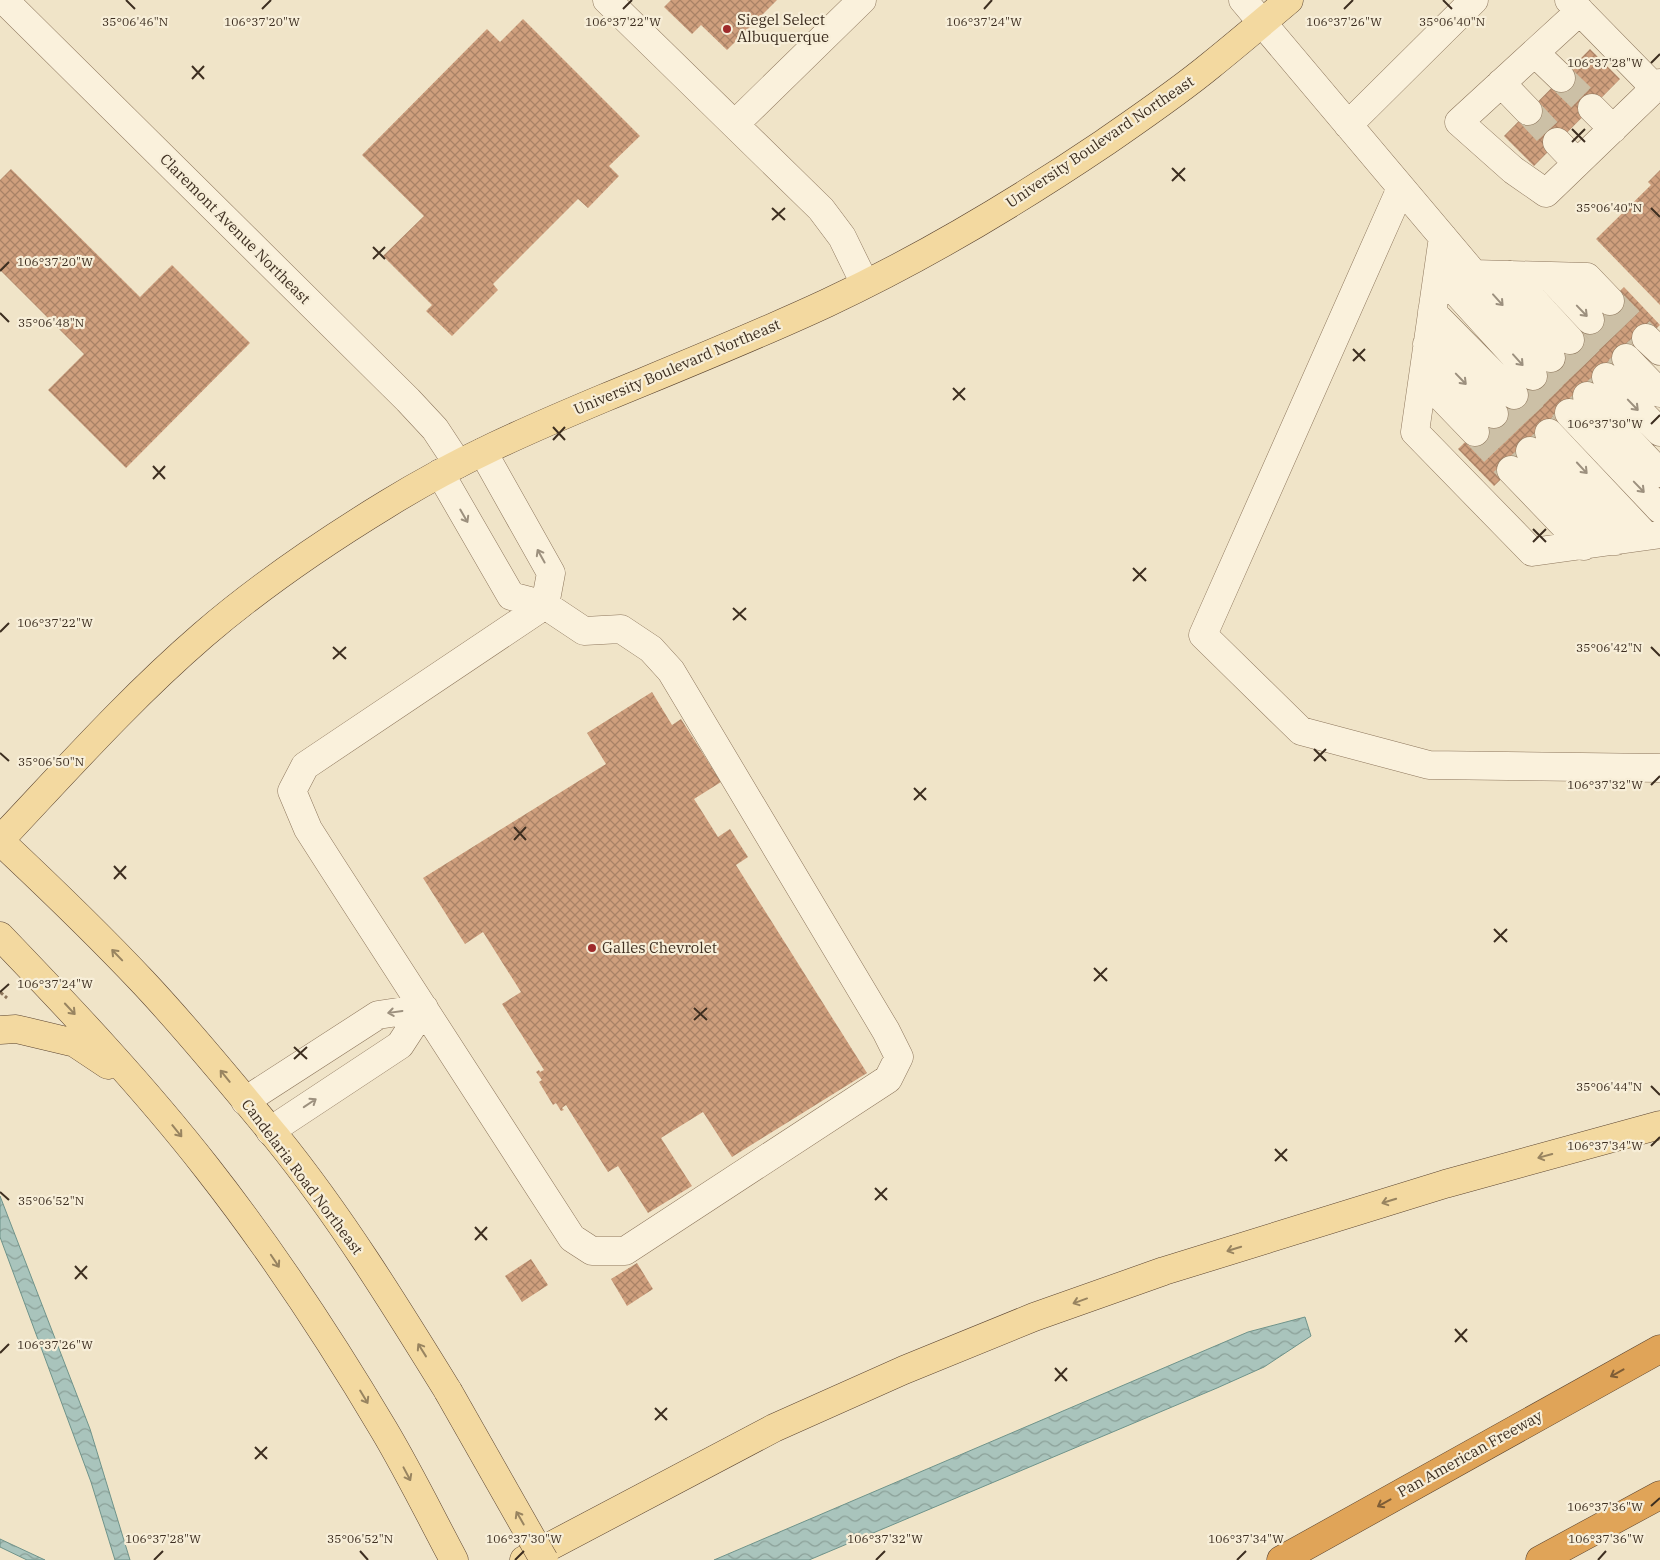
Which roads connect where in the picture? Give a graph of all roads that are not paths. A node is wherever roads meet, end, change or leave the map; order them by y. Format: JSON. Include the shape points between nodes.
{"nodes":[{"id":1,"x":4,"y":0,"type":"edge"},
{"id":2,"x":607,"y":0,"type":"edge"},
{"id":3,"x":862,"y":0,"type":"edge"},
{"id":4,"x":1243,"y":0,"type":"edge"},
{"id":5,"x":1288,"y":0,"type":"edge"},
{"id":6,"x":1474,"y":0,"type":"edge"},
{"id":7,"x":1575,"y":6,"type":"edge"},
{"id":8,"x":1262,"y":22,"type":"junction"},
{"id":9,"x":1535,"y":53,"type":"junction"},
{"id":10,"x":1561,"y":78,"type":"tunnel mouth"},
{"id":11,"x":1501,"y":83,"type":"junction"},
{"id":12,"x":1658,"y":86,"type":"edge"},
{"id":13,"x":1592,"y":108,"type":"tunnel mouth"},
{"id":14,"x":1528,"y":111,"type":"tunnel mouth"},
{"id":15,"x":735,"y":124,"type":"junction"},
{"id":16,"x":1348,"y":125,"type":"junction"},
{"id":17,"x":1613,"y":129,"type":"junction"},
{"id":18,"x":1557,"y":142,"type":"tunnel mouth"},
{"id":19,"x":1577,"y":163,"type":"junction"},
{"id":20,"x":1401,"y":188,"type":"junction"},
{"id":21,"x":1443,"y":237,"type":"junction"},
{"id":22,"x":1438,"y":272,"type":"junction"},
{"id":23,"x":1474,"y":274,"type":"junction"},
{"id":24,"x":1510,"y":275,"type":"junction"},
{"id":25,"x":1549,"y":276,"type":"junction"},
{"id":26,"x":865,"y":284,"type":"junction"},
{"id":27,"x":1610,"y":301,"type":"tunnel mouth"},
{"id":28,"x":1432,"y":312,"type":"junction"},
{"id":29,"x":1590,"y":320,"type":"tunnel mouth"},
{"id":30,"x":1570,"y":340,"type":"tunnel mouth"},
{"id":31,"x":1427,"y":344,"type":"junction"},
{"id":32,"x":1626,"y":358,"type":"tunnel mouth"},
{"id":33,"x":1606,"y":377,"type":"tunnel mouth"},
{"id":34,"x":1422,"y":378,"type":"junction"},
{"id":35,"x":1660,"y":393,"type":"edge"},
{"id":36,"x":1514,"y":395,"type":"tunnel mouth"},
{"id":37,"x":1660,"y":432,"type":"edge"},
{"id":38,"x":1530,"y":451,"type":"junction"},
{"id":39,"x":483,"y":452,"type":"junction"},
{"id":40,"x":449,"y":469,"type":"junction"},
{"id":41,"x":1660,"y":474,"type":"edge"},
{"id":42,"x":1660,"y":509,"type":"edge"},
{"id":43,"x":1653,"y":535,"type":"edge"},
{"id":44,"x":1616,"y":541,"type":"junction"},
{"id":45,"x":1584,"y":546,"type":"junction"},
{"id":46,"x":545,"y":605,"type":"junction"},
{"id":47,"x":1660,"y":768,"type":"edge"},
{"id":48,"x":0,"y":841,"type":"edge"},
{"id":49,"x":0,"y":936,"type":"edge"},
{"id":50,"x":424,"y":1008,"type":"junction"},
{"id":51,"x":0,"y":1030,"type":"edge"},
{"id":52,"x":141,"y":1087,"type":"junction"},
{"id":53,"x":246,"y":1101,"type":"junction"},
{"id":54,"x":1660,"y":1125,"type":"edge"},
{"id":55,"x":270,"y":1130,"type":"junction"},
{"id":56,"x":1660,"y":1349,"type":"edge"},
{"id":57,"x":1660,"y":1496,"type":"edge"},
{"id":58,"x":454,"y":1560,"type":"edge"},
{"id":59,"x":524,"y":1560,"type":"edge"},
{"id":60,"x":544,"y":1560,"type":"edge"},
{"id":61,"x":1280,"y":1560,"type":"edge"},
{"id":62,"x":1540,"y":1560,"type":"edge"}],
"edges":[{"from":1,"to":40,"type":"street","name":"Claremont Avenue Northeast","via":[[408,400],[434,429]]},
{"from":2,"to":15,"type":"street"},
{"from":3,"to":15,"type":"street"},
{"from":4,"to":8,"type":"street"},
{"from":5,"to":8,"type":"main road","name":"University Boulevard Northeast"},
{"from":6,"to":16,"type":"street"},
{"from":7,"to":9,"type":"street"},
{"from":7,"to":12,"type":"street"},
{"from":8,"to":16,"type":"street"},
{"from":8,"to":26,"type":"main road","name":"University Boulevard Northeast","via":[[1202,72],[1061,172],[983,220]]},
{"from":9,"to":10,"type":"street"},
{"from":9,"to":11,"type":"street"},
{"from":11,"to":14,"type":"street"},
{"from":11,"to":19,"type":"street","via":[[1459,122],[1513,170],[1546,193]]},
{"from":12,"to":17,"type":"street"},
{"from":13,"to":17,"type":"street"},
{"from":15,"to":26,"type":"street","via":[[821,209],[842,237]]},
{"from":16,"to":20,"type":"street"},
{"from":17,"to":19,"type":"street"},
{"from":18,"to":19,"type":"street"},
{"from":20,"to":21,"type":"street"},
{"from":20,"to":47,"type":"street","via":[[1203,635],[1301,731],[1429,765]]},
{"from":21,"to":22,"type":"street"},
{"from":21,"to":23,"type":"street"},
{"from":22,"to":23,"type":"street","via":[[1542,367]]},
{"from":22,"to":28,"type":"street"},
{"from":23,"to":24,"type":"street"},
{"from":24,"to":25,"type":"street"},
{"from":24,"to":30,"type":"street"},
{"from":25,"to":27,"type":"street","via":[[1587,277]]},
{"from":25,"to":29,"type":"street","one_way":true},
{"from":26,"to":39,"type":"main road","name":"University Boulevard Northeast"},
{"from":28,"to":31,"type":"street"},
{"from":28,"to":36,"type":"street"},
{"from":31,"to":34,"type":"street"},
{"from":31,"to":34,"type":"street","one_way":true,"via":[[1484,423]]},
{"from":32,"to":35,"type":"street"},
{"from":33,"to":37,"type":"street","one_way":true},
{"from":34,"to":45,"type":"street","via":[[1415,432],[1532,552]]},
{"from":38,"to":43,"type":"street","one_way":true},
{"from":38,"to":44,"type":"street"},
{"from":38,"to":45,"type":"street"},
{"from":39,"to":40,"type":"main road","name":"University Boulevard Northeast"},
{"from":46,"to":39,"type":"street","one_way":true,"via":[[551,573]]},
{"from":40,"to":46,"type":"street","name":"Claremont Avenue Northeast","one_way":true,"via":[[511,596]]},
{"from":40,"to":48,"type":"main road","name":"University Boulevard Northeast","via":[[324,543],[204,634],[148,685]]},
{"from":41,"to":42,"type":"street","one_way":true,"via":[[1578,405]]},
{"from":43,"to":44,"type":"street"},
{"from":44,"to":45,"type":"street"},
{"from":46,"to":50,"type":"street","via":[[305,766],[292,791],[308,829]]},
{"from":46,"to":50,"type":"street","name":"Claremont Avenue Northeast","via":[[584,631],[622,629],[651,649],[671,671],[886,1031],[899,1058],[888,1079],[625,1251],[592,1251],[572,1238]]},
{"from":53,"to":48,"type":"main road","name":"Candelaria Road Northeast","one_way":true,"via":[[143,982]]},
{"from":49,"to":52,"type":"main road","one_way":true},
{"from":50,"to":53,"type":"street","one_way":true,"via":[[378,1015]]},
{"from":55,"to":50,"type":"street","one_way":true,"via":[[400,1045]]},
{"from":51,"to":52,"type":"main road","via":[[16,1029],[75,1043]]},
{"from":52,"to":58,"type":"main road","one_way":true,"via":[[270,1254],[329,1341],[384,1431]]},
{"from":53,"to":55,"type":"main road","name":"Candelaria Road Northeast"},
{"from":54,"to":59,"type":"main road","one_way":true,"via":[[1444,1184],[1164,1271],[1034,1317],[774,1428]]},
{"from":60,"to":55,"type":"main road","name":"Candelaria Road Northeast","one_way":true,"bridge":true,"via":[[448,1391],[394,1304]]},
{"from":56,"to":61,"type":"highway","name":"Pan American Freeway","one_way":true},
{"from":57,"to":62,"type":"highway"}]}
